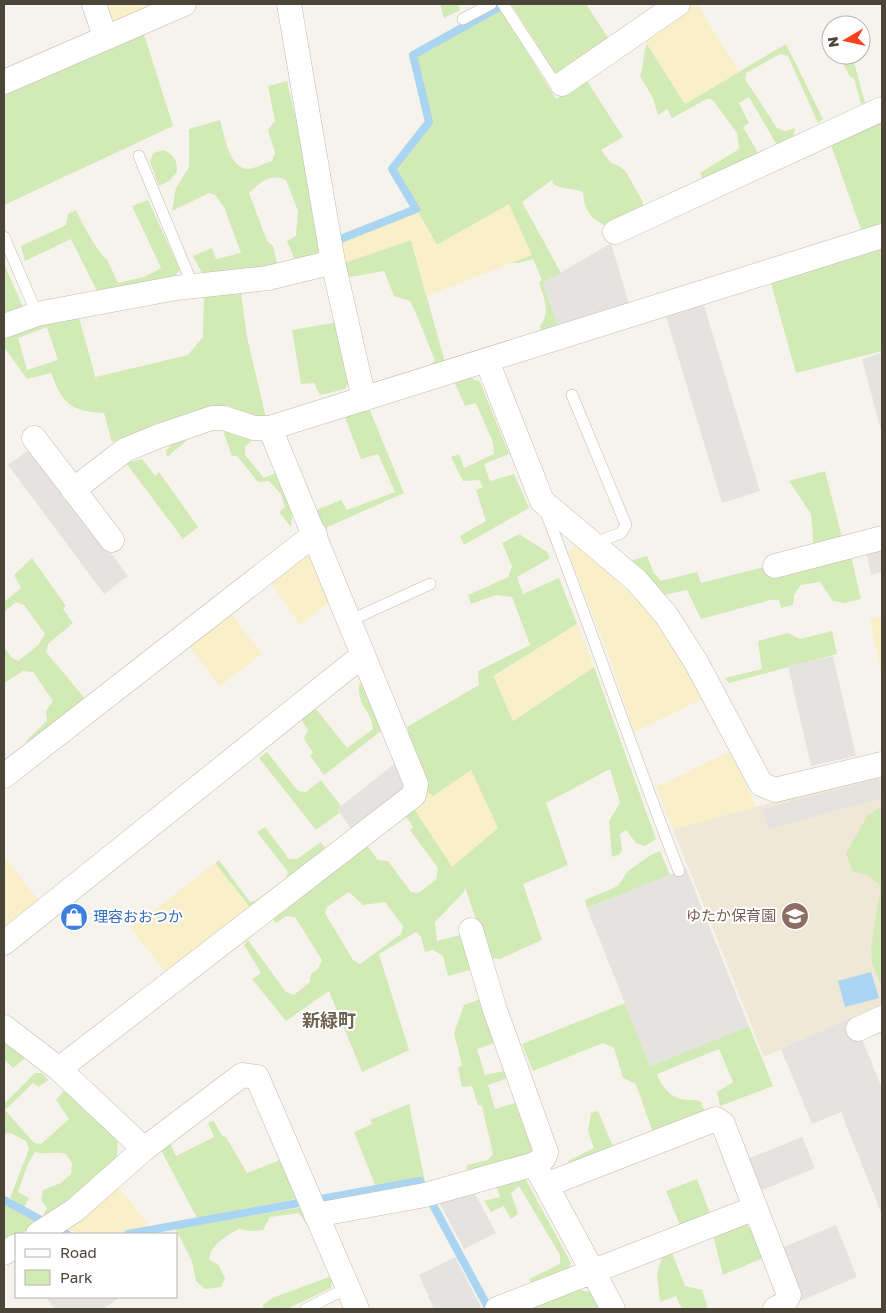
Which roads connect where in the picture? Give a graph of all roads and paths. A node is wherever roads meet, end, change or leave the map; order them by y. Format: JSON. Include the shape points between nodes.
{"nodes":[{"id":1,"x":94,"y":4,"type":"edge"},
{"id":2,"x":184,"y":4,"type":"edge"},
{"id":3,"x":288,"y":4,"type":"edge"},
{"id":4,"x":491,"y":4,"type":"edge"},
{"id":5,"x":504,"y":4,"type":"edge"},
{"id":6,"x":678,"y":4,"type":"edge"},
{"id":7,"x":463,"y":19,"type":"dead end"},
{"id":8,"x":105,"y":37,"type":"junction"},
{"id":9,"x":4,"y":82,"type":"edge"},
{"id":10,"x":562,"y":84,"type":"joint"},
{"id":11,"x":882,"y":109,"type":"edge"},
{"id":12,"x":139,"y":156,"type":"dead end"},
{"id":13,"x":615,"y":232,"type":"dead end"},
{"id":14,"x":882,"y":236,"type":"edge"},
{"id":15,"x":4,"y":237,"type":"edge"},
{"id":16,"x":333,"y":262,"type":"junction"},
{"id":17,"x":194,"y":286,"type":"junction"},
{"id":18,"x":37,"y":314,"type":"junction"},
{"id":19,"x":4,"y":326,"type":"edge"},
{"id":20,"x":487,"y":361,"type":"junction"},
{"id":21,"x":572,"y":395,"type":"dead end"},
{"id":22,"x":364,"y":399,"type":"junction"},
{"id":23,"x":270,"y":428,"type":"junction"},
{"id":24,"x":34,"y":438,"type":"dead end"},
{"id":25,"x":73,"y":490,"type":"junction"},
{"id":26,"x":542,"y":501,"type":"junction"},
{"id":27,"x":315,"y":534,"type":"junction"},
{"id":28,"x":882,"y":538,"type":"edge"},
{"id":29,"x":112,"y":540,"type":"dead end"},
{"id":30,"x":592,"y":544,"type":"junction"},
{"id":31,"x":775,"y":566,"type":"dead end"},
{"id":32,"x":430,"y":584,"type":"dead end"},
{"id":33,"x":349,"y":621,"type":"junction"},
{"id":34,"x":363,"y":655,"type":"junction"},
{"id":35,"x":882,"y":764,"type":"edge"},
{"id":36,"x":4,"y":776,"type":"edge"},
{"id":37,"x":679,"y":871,"type":"dead end"},
{"id":38,"x":471,"y":930,"type":"dead end"},
{"id":39,"x":4,"y":943,"type":"edge"},
{"id":40,"x":882,"y":1018,"type":"edge"},
{"id":41,"x":4,"y":1027,"type":"edge"},
{"id":42,"x":858,"y":1029,"type":"dead end"},
{"id":43,"x":59,"y":1070,"type":"junction"},
{"id":44,"x":144,"y":1149,"type":"junction"},
{"id":45,"x":535,"y":1164,"type":"junction"},
{"id":46,"x":546,"y":1185,"type":"junction"},
{"id":47,"x":755,"y":1208,"type":"junction"},
{"id":48,"x":316,"y":1215,"type":"junction"},
{"id":49,"x":40,"y":1233,"type":"edge"},
{"id":50,"x":15,"y":1247,"type":"edge"},
{"id":51,"x":4,"y":1253,"type":"edge"},
{"id":52,"x":592,"y":1272,"type":"junction"},
{"id":53,"x":352,"y":1299,"type":"edge"},
{"id":54,"x":306,"y":1309,"type":"edge"},
{"id":55,"x":498,"y":1309,"type":"edge"},
{"id":56,"x":613,"y":1309,"type":"edge"},
{"id":57,"x":775,"y":1309,"type":"edge"}],
"edges":[{"from":1,"to":8,"type":"street"},
{"from":2,"to":8,"type":"street"},
{"from":3,"to":16,"type":"street"},
{"from":4,"to":7,"type":"lane"},
{"from":5,"to":10,"type":"lane","via":[[554,82]]},
{"from":6,"to":10,"type":"street"},
{"from":8,"to":9,"type":"street"},
{"from":11,"to":13,"type":"street"},
{"from":12,"to":17,"type":"lane"},
{"from":14,"to":20,"type":"street"},
{"from":15,"to":18,"type":"lane"},
{"from":16,"to":17,"type":"street","via":[[268,278]]},
{"from":16,"to":22,"type":"street"},
{"from":17,"to":18,"type":"street"},
{"from":18,"to":19,"type":"street"},
{"from":20,"to":22,"type":"street"},
{"from":20,"to":26,"type":"street"},
{"from":21,"to":30,"type":"lane","via":[[626,525],[621,533]]},
{"from":22,"to":23,"type":"street"},
{"from":23,"to":25,"type":"street","via":[[254,428],[224,418],[212,418],[126,450]]},
{"from":23,"to":27,"type":"street"},
{"from":24,"to":25,"type":"street"},
{"from":25,"to":29,"type":"street"},
{"from":26,"to":30,"type":"street"},
{"from":26,"to":37,"type":"lane","via":[[633,754]]},
{"from":27,"to":33,"type":"street"},
{"from":27,"to":36,"type":"street"},
{"from":28,"to":31,"type":"street"},
{"from":30,"to":35,"type":"street","via":[[637,580],[666,615],[696,662],[761,784],[774,790]]},
{"from":32,"to":33,"type":"lane"},
{"from":33,"to":34,"type":"street"},
{"from":34,"to":39,"type":"street"},
{"from":34,"to":43,"type":"street","via":[[416,784],[414,795]]},
{"from":38,"to":45,"type":"street","via":[[495,1010],[546,1152],[544,1158]]},
{"from":40,"to":42,"type":"street"},
{"from":41,"to":43,"type":"street"},
{"from":43,"to":44,"type":"street"},
{"from":44,"to":48,"type":"street","via":[[242,1075],[257,1077]]},
{"from":44,"to":49,"type":"street","via":[[75,1210]]},
{"from":45,"to":46,"type":"street"},
{"from":45,"to":48,"type":"street","via":[[425,1195]]},
{"from":46,"to":47,"type":"street","via":[[716,1119],[722,1124]]},
{"from":46,"to":52,"type":"street"},
{"from":47,"to":52,"type":"street"},
{"from":47,"to":57,"type":"street","via":[[789,1295],[784,1304]]},
{"from":48,"to":53,"type":"street"},
{"from":50,"to":51,"type":"street"},
{"from":52,"to":55,"type":"street"},
{"from":52,"to":56,"type":"street"},
{"from":53,"to":54,"type":"lane"}]}
